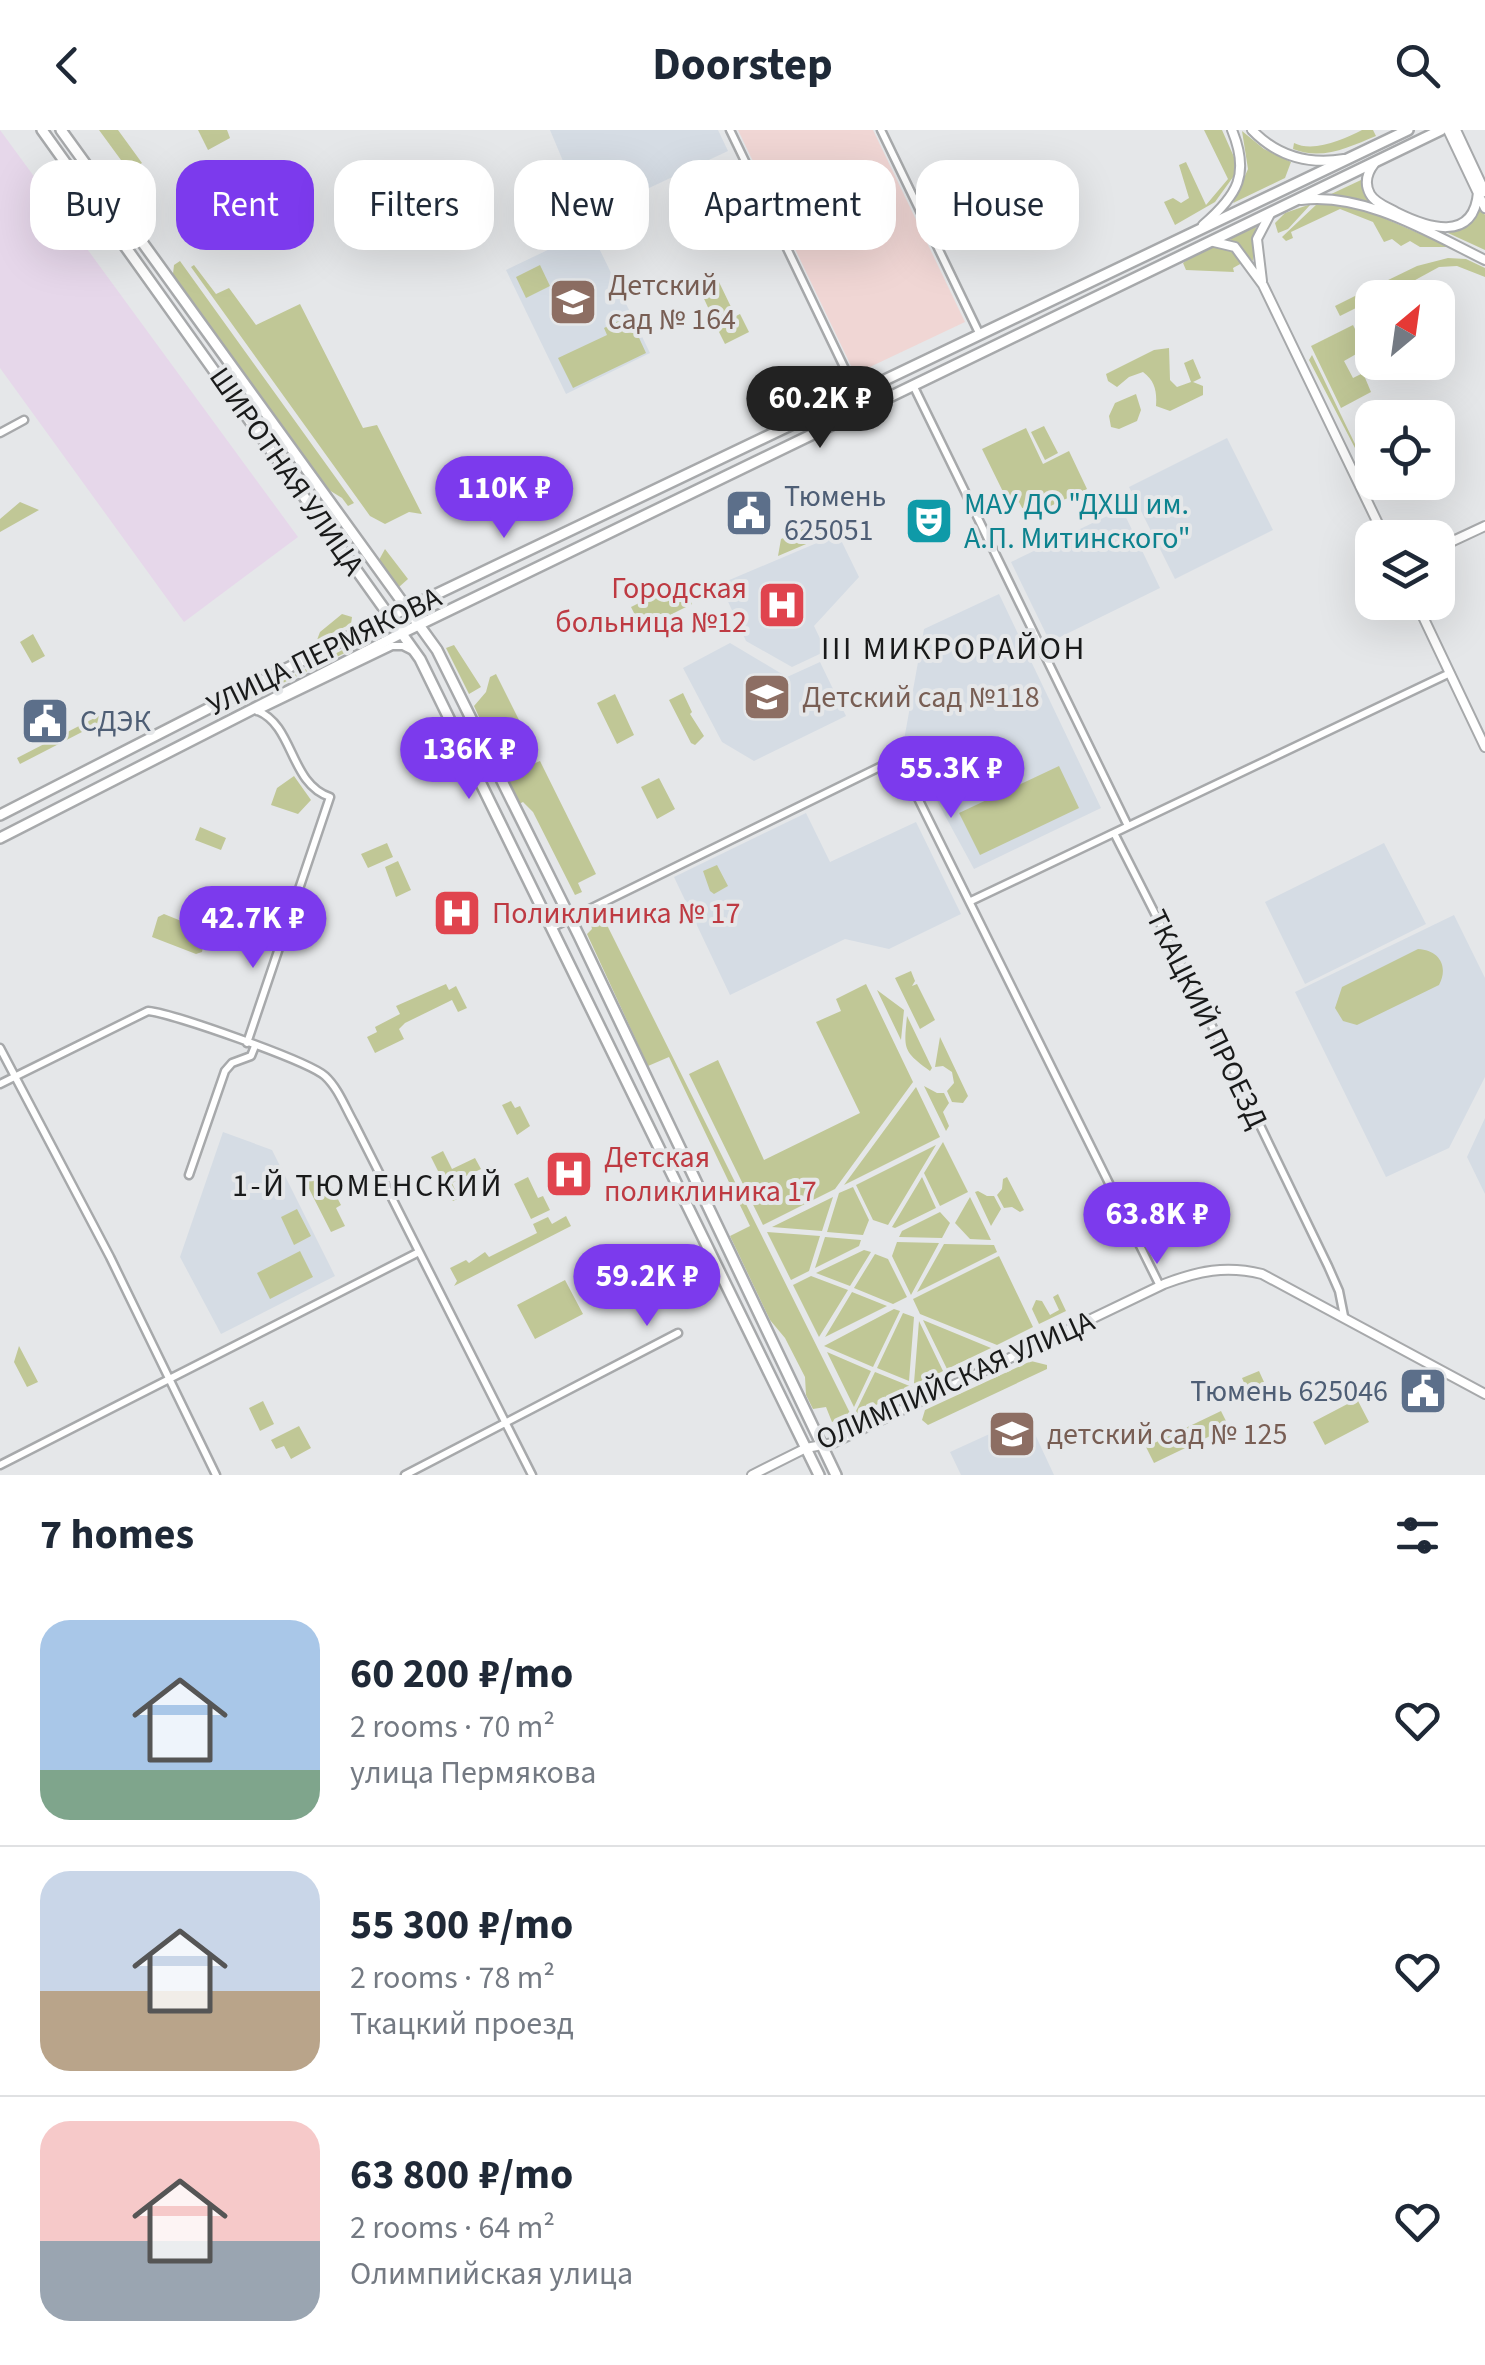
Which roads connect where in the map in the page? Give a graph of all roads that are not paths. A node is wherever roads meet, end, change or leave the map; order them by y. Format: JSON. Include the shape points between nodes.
{"nodes":[{"id":1,"x":42,"y":130,"type":"edge"},
{"id":2,"x":61,"y":130,"type":"edge"},
{"id":3,"x":730,"y":130,"type":"edge"},
{"id":4,"x":881,"y":130,"type":"edge"},
{"id":5,"x":1232,"y":130,"type":"edge"},
{"id":6,"x":1253,"y":130,"type":"edge"},
{"id":7,"x":1408,"y":130,"type":"edge"},
{"id":8,"x":1445,"y":130,"type":"edge"},
{"id":9,"x":1456,"y":130,"type":"edge"},
{"id":10,"x":1351,"y":157,"type":"junction"},
{"id":11,"x":1381,"y":159,"type":"junction"},
{"id":12,"x":1481,"y":192,"type":"edge"},
{"id":13,"x":1291,"y":202,"type":"junction"},
{"id":14,"x":1485,"y":208,"type":"edge"},
{"id":15,"x":1274,"y":211,"type":"junction"},
{"id":16,"x":1423,"y":225,"type":"junction"},
{"id":17,"x":1191,"y":234,"type":"junction"},
{"id":18,"x":1205,"y":244,"type":"junction"},
{"id":19,"x":1485,"y":257,"type":"edge"},
{"id":20,"x":1262,"y":286,"type":"junction"},
{"id":21,"x":980,"y":335,"type":"junction"},
{"id":22,"x":224,"y":356,"type":"junction"},
{"id":23,"x":212,"y":366,"type":"junction"},
{"id":24,"x":913,"y":385,"type":"junction"},
{"id":25,"x":857,"y":394,"type":"junction"},
{"id":26,"x":24,"y":420,"type":"dead end"},
{"id":27,"x":0,"y":433,"type":"edge"},
{"id":28,"x":1377,"y":520,"type":"edge"},
{"id":29,"x":1485,"y":526,"type":"edge"},
{"id":30,"x":1455,"y":540,"type":"edge"},
{"id":31,"x":407,"y":609,"type":"junction"},
{"id":32,"x":390,"y":616,"type":"junction"},
{"id":33,"x":1424,"y":620,"type":"edge"},
{"id":34,"x":419,"y":625,"type":"junction"},
{"id":35,"x":402,"y":633,"type":"junction"},
{"id":36,"x":416,"y":653,"type":"junction"},
{"id":37,"x":1450,"y":674,"type":"junction"},
{"id":38,"x":279,"y":703,"type":"junction"},
{"id":39,"x":258,"y":711,"type":"junction"},
{"id":40,"x":241,"y":714,"type":"junction"},
{"id":41,"x":272,"y":719,"type":"junction"},
{"id":42,"x":1485,"y":748,"type":"edge"},
{"id":43,"x":83,"y":773,"type":"junction"},
{"id":44,"x":60,"y":784,"type":"junction"},
{"id":45,"x":91,"y":792,"type":"junction"},
{"id":46,"x":70,"y":802,"type":"junction"},
{"id":47,"x":0,"y":815,"type":"edge"},
{"id":48,"x":1128,"y":826,"type":"junction"},
{"id":49,"x":1114,"y":833,"type":"junction"},
{"id":50,"x":0,"y":838,"type":"edge"},
{"id":51,"x":971,"y":901,"type":"junction"},
{"id":52,"x":570,"y":918,"type":"junction"},
{"id":53,"x":551,"y":928,"type":"junction"},
{"id":54,"x":251,"y":1044,"type":"junction"},
{"id":55,"x":0,"y":1048,"type":"edge"},
{"id":56,"x":15,"y":1076,"type":"junction"},
{"id":57,"x":0,"y":1084,"type":"edge"},
{"id":58,"x":189,"y":1175,"type":"dead end"},
{"id":59,"x":417,"y":1252,"type":"junction"},
{"id":60,"x":1160,"y":1286,"type":"junction"},
{"id":61,"x":1344,"y":1316,"type":"junction"},
{"id":62,"x":678,"y":1333,"type":"dead end"},
{"id":63,"x":170,"y":1378,"type":"junction"},
{"id":64,"x":1485,"y":1394,"type":"edge"},
{"id":65,"x":504,"y":1422,"type":"junction"},
{"id":66,"x":822,"y":1446,"type":"junction"},
{"id":67,"x":806,"y":1448,"type":"junction"},
{"id":68,"x":0,"y":1465,"type":"edge"},
{"id":69,"x":216,"y":1475,"type":"edge"},
{"id":70,"x":405,"y":1475,"type":"edge"},
{"id":71,"x":532,"y":1475,"type":"edge"},
{"id":72,"x":752,"y":1475,"type":"edge"},
{"id":73,"x":819,"y":1475,"type":"edge"},
{"id":74,"x":836,"y":1475,"type":"edge"}],
"edges":[{"from":1,"to":23,"type":"main road","name":"ШИРОТНАЯ УЛИЦА"},
{"from":2,"to":22,"type":"main road","name":"ШИРОТНАЯ УЛИЦА"},
{"from":3,"to":25,"type":"street"},
{"from":4,"to":21,"type":"street"},
{"from":5,"to":17,"type":"street","via":[[1242,160],[1239,182]]},
{"from":6,"to":10,"type":"street","via":[[1295,158]]},
{"from":7,"to":10,"type":"main road","name":"УЛИЦА ПЕРМЯКОВА"},
{"from":8,"to":11,"type":"main road","name":"УЛИЦА ПЕРМЯКОВА"},
{"from":8,"to":12,"type":"street"},
{"from":9,"to":12,"type":"street"},
{"from":10,"to":17,"type":"main road","name":"УЛИЦА ПЕРМЯКОВА"},
{"from":11,"to":13,"type":"main road","name":"УЛИЦА ПЕРМЯКОВА"},
{"from":11,"to":16,"type":"street","via":[[1368,175],[1370,194]]},
{"from":12,"to":14,"type":"street"},
{"from":12,"to":16,"type":"street","via":[[1463,222]]},
{"from":13,"to":15,"type":"main road","name":"УЛИЦА ПЕРМЯКОВА"},
{"from":13,"to":19,"type":"street","via":[[1362,206]]},
{"from":15,"to":18,"type":"main road","name":"УЛИЦА ПЕРМЯКОВА"},
{"from":15,"to":20,"type":"street","via":[[1257,239]]},
{"from":16,"to":19,"type":"street"},
{"from":17,"to":21,"type":"main road","name":"УЛИЦА ПЕРМЯКОВА"},
{"from":18,"to":20,"type":"street","via":[[1235,247]]},
{"from":18,"to":24,"type":"main road","name":"УЛИЦА ПЕРМЯКОВА"},
{"from":20,"to":28,"type":"street"},
{"from":21,"to":25,"type":"main road","name":"УЛИЦА ПЕРМЯКОВА"},
{"from":22,"to":23,"type":"main road"},
{"from":22,"to":31,"type":"main road","name":"ШИРОТНАЯ УЛИЦА"},
{"from":23,"to":32,"type":"main road","name":"ШИРОТНАЯ УЛИЦА"},
{"from":24,"to":34,"type":"main road","name":"УЛИЦА ПЕРМЯКОВА"},
{"from":24,"to":48,"type":"street"},
{"from":25,"to":31,"type":"main road","name":"УЛИЦА ПЕРМЯКОВА"},
{"from":26,"to":27,"type":"street"},
{"from":29,"to":30,"type":"street"},
{"from":31,"to":32,"type":"main road","name":"УЛИЦА ПЕРМЯКОВА"},
{"from":31,"to":34,"type":"main road","name":"ШИРОТНАЯ УЛИЦА"},
{"from":32,"to":35,"type":"main road","name":"ШИРОТНАЯ УЛИЦА"},
{"from":32,"to":43,"type":"main road","name":"УЛИЦА ПЕРМЯКОВА"},
{"from":33,"to":37,"type":"street"},
{"from":34,"to":35,"type":"main road","name":"УЛИЦА ПЕРМЯКОВА"},
{"from":34,"to":52,"type":"main road","name":"ШИРОТНАЯ УЛИЦА"},
{"from":35,"to":36,"type":"main road","name":"ШИРОТНАЯ УЛИЦА"},
{"from":35,"to":40,"type":"main road","name":"УЛИЦА ПЕРМЯКОВА"},
{"from":36,"to":38,"type":"street","name":"УЛИЦА ПЕРМЯКОВА","via":[[392,646]]},
{"from":36,"to":53,"type":"main road","name":"ШИРОТНАЯ УЛИЦА"},
{"from":37,"to":42,"type":"street"},
{"from":37,"to":48,"type":"street"},
{"from":38,"to":39,"type":"street","name":"УЛИЦА ПЕРМЯКОВА"},
{"from":38,"to":41,"type":"street"},
{"from":39,"to":40,"type":"street","name":"УЛИЦА ПЕРМЯКОВА"},
{"from":39,"to":41,"type":"street"},
{"from":40,"to":45,"type":"main road","name":"УЛИЦА ПЕРМЯКОВА"},
{"from":41,"to":54,"type":"street","via":[[314,790],[330,798]]},
{"from":43,"to":44,"type":"main road","name":"УЛИЦА ПЕРМЯКОВА"},
{"from":43,"to":45,"type":"main road","via":[[76,784]]},
{"from":44,"to":46,"type":"main road","via":[[73,790]]},
{"from":44,"to":47,"type":"main road","name":"УЛИЦА ПЕРМЯКОВА"},
{"from":45,"to":46,"type":"main road","name":"УЛИЦА ПЕРМЯКОВА"},
{"from":46,"to":50,"type":"main road","name":"УЛИЦА ПЕРМЯКОВА"},
{"from":48,"to":49,"type":"street"},
{"from":49,"to":51,"type":"street"},
{"from":49,"to":61,"type":"street","name":"ТКАЦКИЙ ПРОЕЗД","via":[[1328,1266]]},
{"from":51,"to":52,"type":"street","via":[[898,758]]},
{"from":51,"to":60,"type":"street"},
{"from":52,"to":53,"type":"street"},
{"from":52,"to":66,"type":"main road","name":"ШИРОТНАЯ УЛИЦА"},
{"from":53,"to":67,"type":"main road","name":"ШИРОТНАЯ УЛИЦА"},
{"from":54,"to":56,"type":"street","via":[[142,1012]]},
{"from":54,"to":58,"type":"street","via":[[252,1056],[225,1071]]},
{"from":54,"to":59,"type":"street","via":[[311,1067],[332,1084]]},
{"from":55,"to":56,"type":"street"},
{"from":56,"to":57,"type":"street"},
{"from":56,"to":63,"type":"street"},
{"from":59,"to":63,"type":"street"},
{"from":59,"to":65,"type":"street"},
{"from":60,"to":61,"type":"street","name":"ОЛИМПИЙСКАЯ УЛИЦА","via":[[1214,1268],[1239,1268]]},
{"from":60,"to":66,"type":"street","name":"ОЛИМПИЙСКАЯ УЛИЦА"},
{"from":61,"to":64,"type":"street","name":"ОЛИМПИЙСКАЯ УЛИЦА"},
{"from":62,"to":65,"type":"street"},
{"from":63,"to":68,"type":"street"},
{"from":63,"to":69,"type":"street"},
{"from":65,"to":70,"type":"street"},
{"from":65,"to":71,"type":"street"},
{"from":66,"to":67,"type":"street","name":"ОЛИМПИЙСКАЯ УЛИЦА"},
{"from":66,"to":74,"type":"main road","name":"ШИРОТНАЯ УЛИЦА"},
{"from":67,"to":72,"type":"street","name":"ОЛИМПИЙСКАЯ УЛИЦА"},
{"from":67,"to":73,"type":"main road","name":"ШИРОТНАЯ УЛИЦА"}]}
